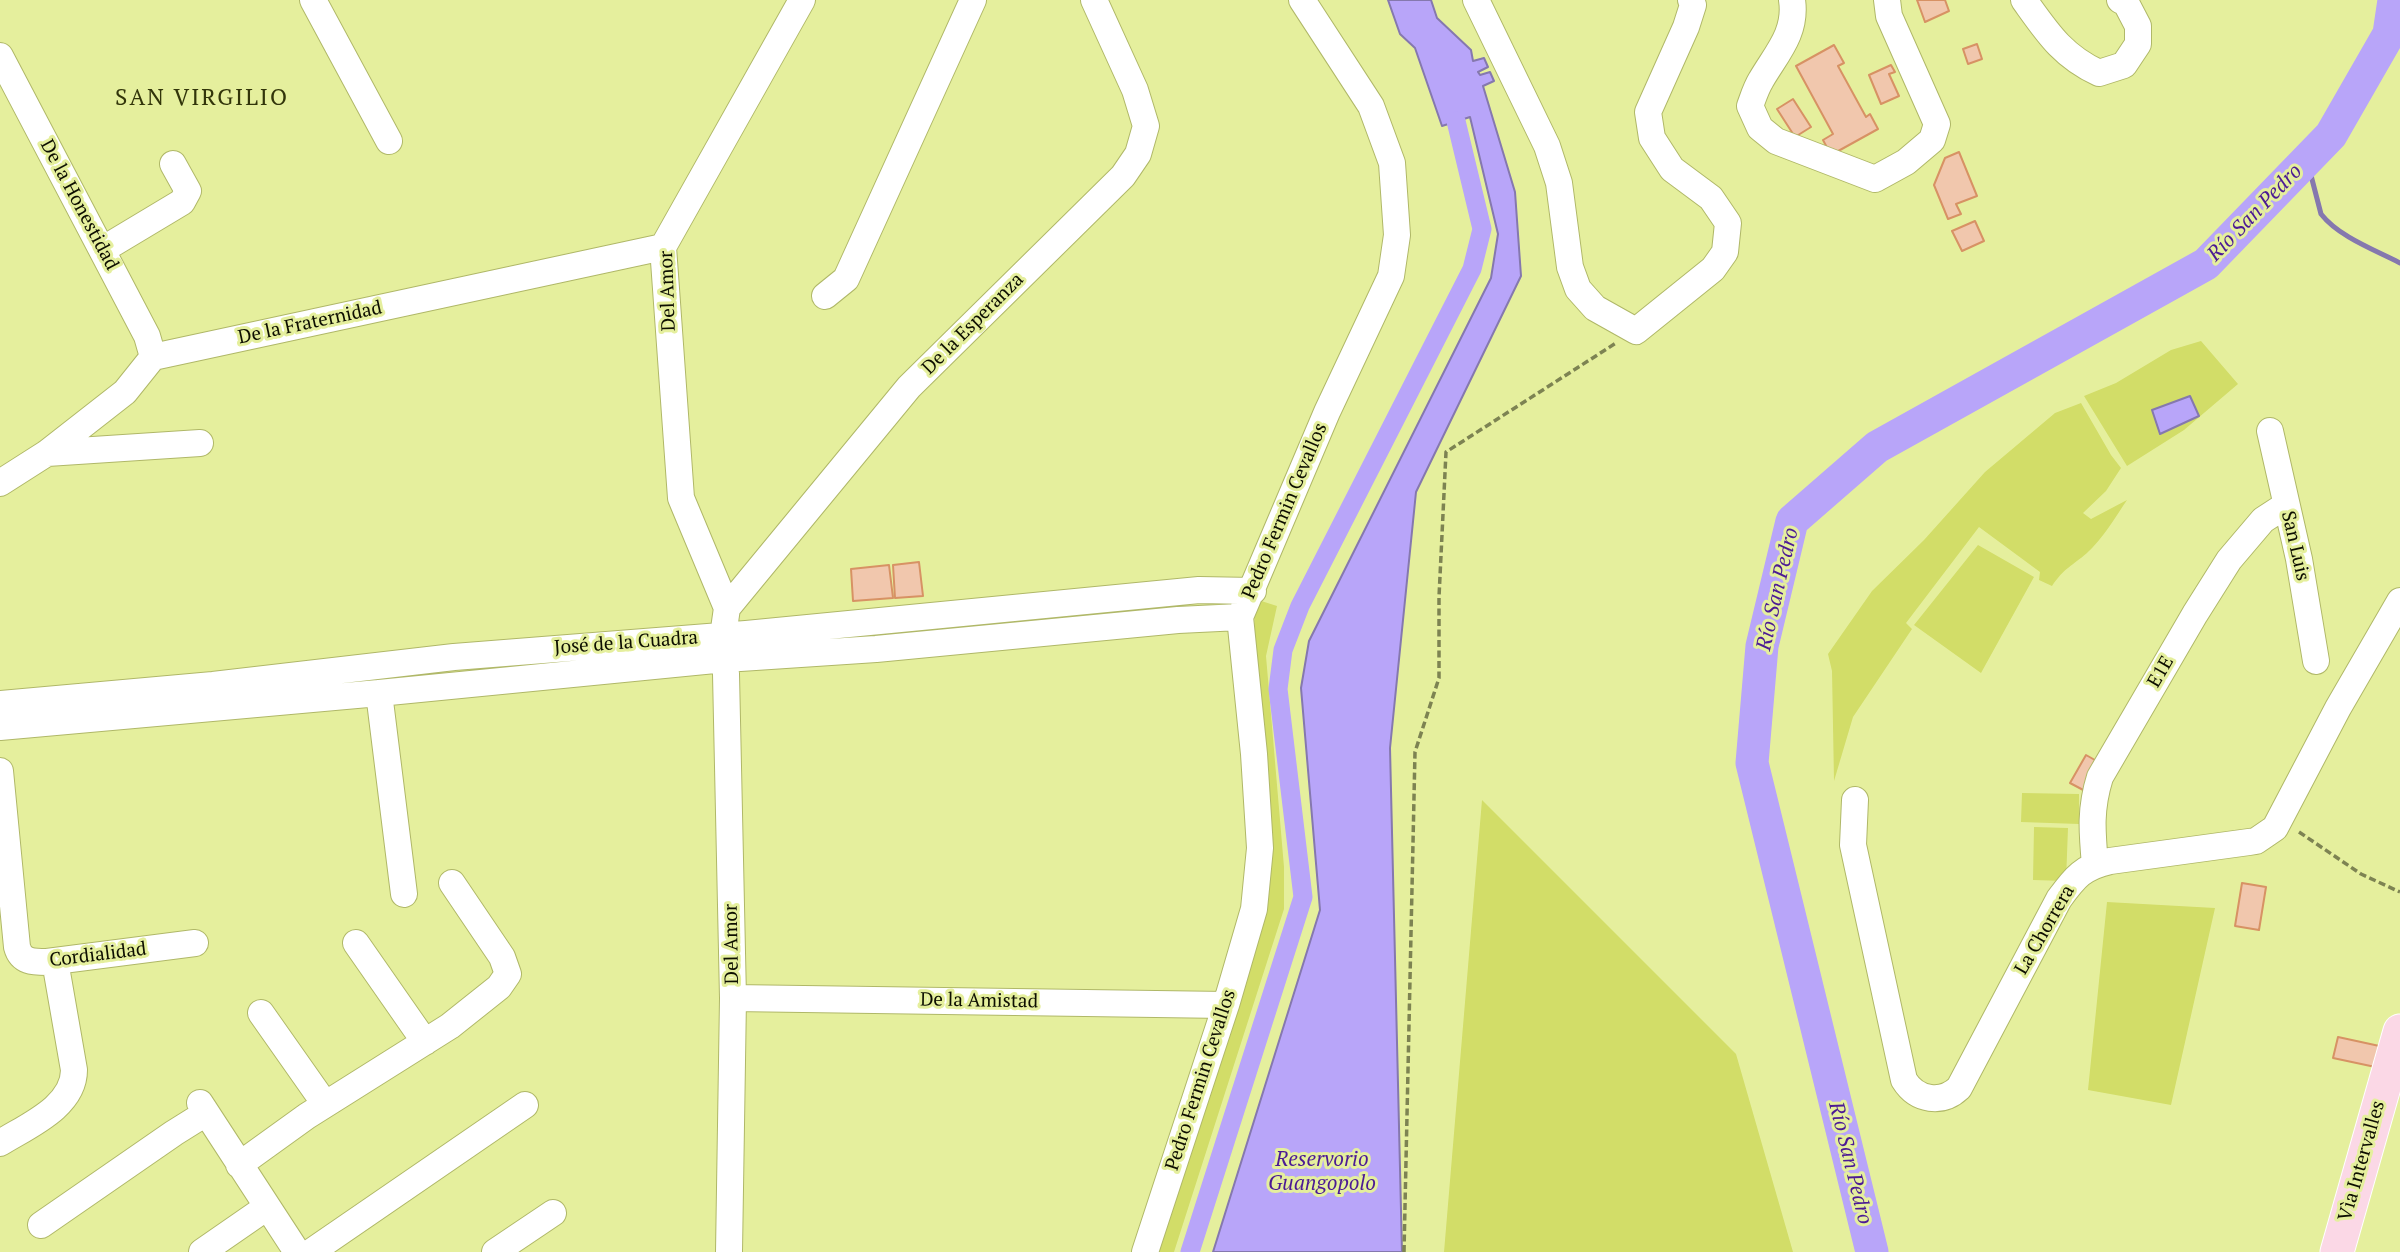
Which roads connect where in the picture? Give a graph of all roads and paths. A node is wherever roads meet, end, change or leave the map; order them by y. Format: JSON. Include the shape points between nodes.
{"nodes":[{"id":1,"x":313,"y":0,"type":"edge"},
{"id":2,"x":802,"y":0,"type":"edge"},
{"id":3,"x":973,"y":0,"type":"edge"},
{"id":4,"x":1094,"y":0,"type":"edge"},
{"id":5,"x":1302,"y":0,"type":"edge"},
{"id":6,"x":1476,"y":0,"type":"edge"},
{"id":7,"x":1792,"y":0,"type":"edge"},
{"id":8,"x":1887,"y":0,"type":"edge"},
{"id":9,"x":2024,"y":0,"type":"edge"},
{"id":10,"x":2120,"y":0,"type":"edge"},
{"id":11,"x":1692,"y":2,"type":"edge"},
{"id":12,"x":0,"y":56,"type":"edge"},
{"id":13,"x":389,"y":141,"type":"dead end"},
{"id":14,"x":173,"y":164,"type":"dead end"},
{"id":15,"x":663,"y":247,"type":"junction"},
{"id":16,"x":102,"y":250,"type":"junction"},
{"id":17,"x":825,"y":296,"type":"dead end"},
{"id":18,"x":1636,"y":331,"type":"junction"},
{"id":19,"x":153,"y":357,"type":"junction"},
{"id":20,"x":2270,"y":431,"type":"dead end"},
{"id":21,"x":200,"y":443,"type":"dead end"},
{"id":22,"x":47,"y":453,"type":"junction"},
{"id":23,"x":0,"y":483,"type":"edge"},
{"id":24,"x":2286,"y":505,"type":"junction"},
{"id":25,"x":1253,"y":591,"type":"junction"},
{"id":26,"x":2400,"y":601,"type":"edge"},
{"id":27,"x":727,"y":608,"type":"junction"},
{"id":28,"x":976,"y":612,"type":"junction"},
{"id":29,"x":1240,"y":617,"type":"junction"},
{"id":30,"x":978,"y":639,"type":"junction"},
{"id":31,"x":724,"y":647,"type":"junction"},
{"id":32,"x":454,"y":657,"type":"junction"},
{"id":33,"x":2316,"y":661,"type":"dead end"},
{"id":34,"x":457,"y":685,"type":"junction"},
{"id":35,"x":379,"y":693,"type":"junction"},
{"id":36,"x":214,"y":697,"type":"junction"},
{"id":37,"x":0,"y":704,"type":"edge"},
{"id":38,"x":0,"y":727,"type":"edge"},
{"id":39,"x":0,"y":771,"type":"edge"},
{"id":40,"x":1855,"y":800,"type":"dead end"},
{"id":41,"x":2280,"y":819,"type":"junction"},
{"id":42,"x":2095,"y":864,"type":"junction"},
{"id":43,"x":452,"y":883,"type":"dead end"},
{"id":44,"x":2400,"y":892,"type":"edge"},
{"id":45,"x":404,"y":894,"type":"dead end"},
{"id":46,"x":195,"y":943,"type":"dead end"},
{"id":47,"x":356,"y":943,"type":"dead end"},
{"id":48,"x":55,"y":961,"type":"junction"},
{"id":49,"x":733,"y":998,"type":"junction"},
{"id":50,"x":1226,"y":1005,"type":"junction"},
{"id":51,"x":261,"y":1013,"type":"dead end"},
{"id":52,"x":2400,"y":1031,"type":"edge"},
{"id":53,"x":425,"y":1042,"type":"junction"},
{"id":54,"x":325,"y":1104,"type":"junction"},
{"id":55,"x":525,"y":1105,"type":"dead end"},
{"id":56,"x":0,"y":1143,"type":"edge"},
{"id":57,"x":239,"y":1165,"type":"junction"},
{"id":58,"x":267,"y":1207,"type":"junction"},
{"id":59,"x":554,"y":1213,"type":"dead end"},
{"id":60,"x":41,"y":1225,"type":"dead end"},
{"id":61,"x":202,"y":1252,"type":"edge"},
{"id":62,"x":297,"y":1252,"type":"edge"},
{"id":63,"x":311,"y":1252,"type":"edge"},
{"id":64,"x":495,"y":1252,"type":"edge"},
{"id":65,"x":729,"y":1252,"type":"edge"},
{"id":66,"x":1145,"y":1252,"type":"edge"},
{"id":67,"x":1404,"y":1252,"type":"edge"},
{"id":68,"x":2337,"y":1252,"type":"edge"}],
"edges":[{"from":1,"to":13,"type":"street"},
{"from":2,"to":15,"type":"street","name":"Del Amor"},
{"from":3,"to":17,"type":"street","via":[[846,279]]},
{"from":4,"to":27,"type":"street","name":"De la Esperanza","via":[[1135,90],[1146,126],[1139,154],[1123,176],[909,387]]},
{"from":5,"to":25,"type":"street","name":"Pedro Fermin Cevallos","via":[[1371,106],[1392,163],[1397,236],[1391,276],[1327,412]]},
{"from":6,"to":18,"type":"street","via":[[1547,146],[1559,183],[1570,267],[1578,289],[1595,308]]},
{"from":7,"to":8,"type":"street","via":[[1792,24],[1783,48],[1760,81],[1750,106],[1760,128],[1776,141],[1875,179],[1932,140],[1937,124],[1889,16]]},
{"from":9,"to":10,"type":"street","via":[[2052,40],[2080,64],[2099,73],[2124,65],[2138,44],[2138,26]]},
{"from":11,"to":18,"type":"street","via":[[1686,27],[1647,112],[1652,138],[1672,169],[1711,198],[1728,223],[1725,252],[1713,269]]},
{"from":12,"to":16,"type":"street","name":"De la Honestidad"},
{"from":14,"to":16,"type":"street","via":[[188,191],[182,202]]},
{"from":15,"to":19,"type":"street","name":"De la Fraternidad"},
{"from":15,"to":27,"type":"street","name":"Del Amor","via":[[681,498]]},
{"from":16,"to":19,"type":"street","name":"De la Honestidad","via":[[147,336]]},
{"from":18,"to":67,"type":"path","via":[[1446,452],[1439,678],[1415,752]]},
{"from":19,"to":22,"type":"street","via":[[125,392]]},
{"from":20,"to":24,"type":"street","name":"San Luis"},
{"from":21,"to":22,"type":"street"},
{"from":22,"to":23,"type":"street"},
{"from":24,"to":33,"type":"street","name":"San Luis"},
{"from":24,"to":42,"type":"street","name":"E1E","via":[[2263,520],[2229,560],[2100,777],[2093,799]]},
{"from":25,"to":28,"type":"street","name":"José de la Cuadra","via":[[1199,590]]},
{"from":25,"to":29,"type":"street","name":"Pedro Fermin Cevallos"},
{"from":26,"to":41,"type":"street"},
{"from":27,"to":31,"type":"street"},
{"from":28,"to":30,"type":"street"},
{"from":28,"to":31,"type":"street","name":"José de la Cuadra"},
{"from":29,"to":30,"type":"street","name":"José de la Cuadra"},
{"from":29,"to":50,"type":"street","name":"Pedro Fermin Cevallos","via":[[1260,848],[1254,909]]},
{"from":30,"to":31,"type":"street","name":"José de la Cuadra"},
{"from":31,"to":32,"type":"street","name":"José de la Cuadra"},
{"from":31,"to":34,"type":"street","name":"José de la Cuadra"},
{"from":31,"to":49,"type":"street","name":"Del Amor"},
{"from":32,"to":34,"type":"street"},
{"from":32,"to":36,"type":"street","name":"José de la Cuadra"},
{"from":34,"to":35,"type":"street","name":"José de la Cuadra"},
{"from":35,"to":36,"type":"street","name":"José de la Cuadra"},
{"from":35,"to":45,"type":"street"},
{"from":36,"to":37,"type":"street","name":"José de la Cuadra"},
{"from":36,"to":38,"type":"street","name":"José de la Cuadra"},
{"from":39,"to":48,"type":"street","name":"Cordialidad","via":[[17,947],[26,960]]},
{"from":40,"to":42,"type":"street","name":"La Chorrera","via":[[1853,845],[1904,1080],[1930,1098],[1950,1096],[1959,1088],[2059,899],[2080,872]]},
{"from":41,"to":42,"type":"street","via":[[2256,841]]},
{"from":41,"to":44,"type":"path","via":[[2361,874]]},
{"from":43,"to":53,"type":"street","via":[[502,957],[508,974],[499,987]]},
{"from":46,"to":48,"type":"street","name":"Cordialidad"},
{"from":47,"to":53,"type":"street"},
{"from":48,"to":56,"type":"street","via":[[74,1083],[65,1099]]},
{"from":49,"to":50,"type":"street","name":"De la Amistad"},
{"from":49,"to":65,"type":"street","name":"Del Amor"},
{"from":50,"to":66,"type":"street","name":"Pedro Fermin Cevallos"},
{"from":51,"to":54,"type":"street"},
{"from":52,"to":68,"type":"main road","name":"Vìa Intervalles"},
{"from":53,"to":54,"type":"street"},
{"from":54,"to":57,"type":"street"},
{"from":55,"to":63,"type":"street"},
{"from":57,"to":58,"type":"street"},
{"from":57,"to":60,"type":"street","via":[[203,1108]]},
{"from":58,"to":61,"type":"street"},
{"from":58,"to":62,"type":"street"},
{"from":59,"to":64,"type":"street"}]}
